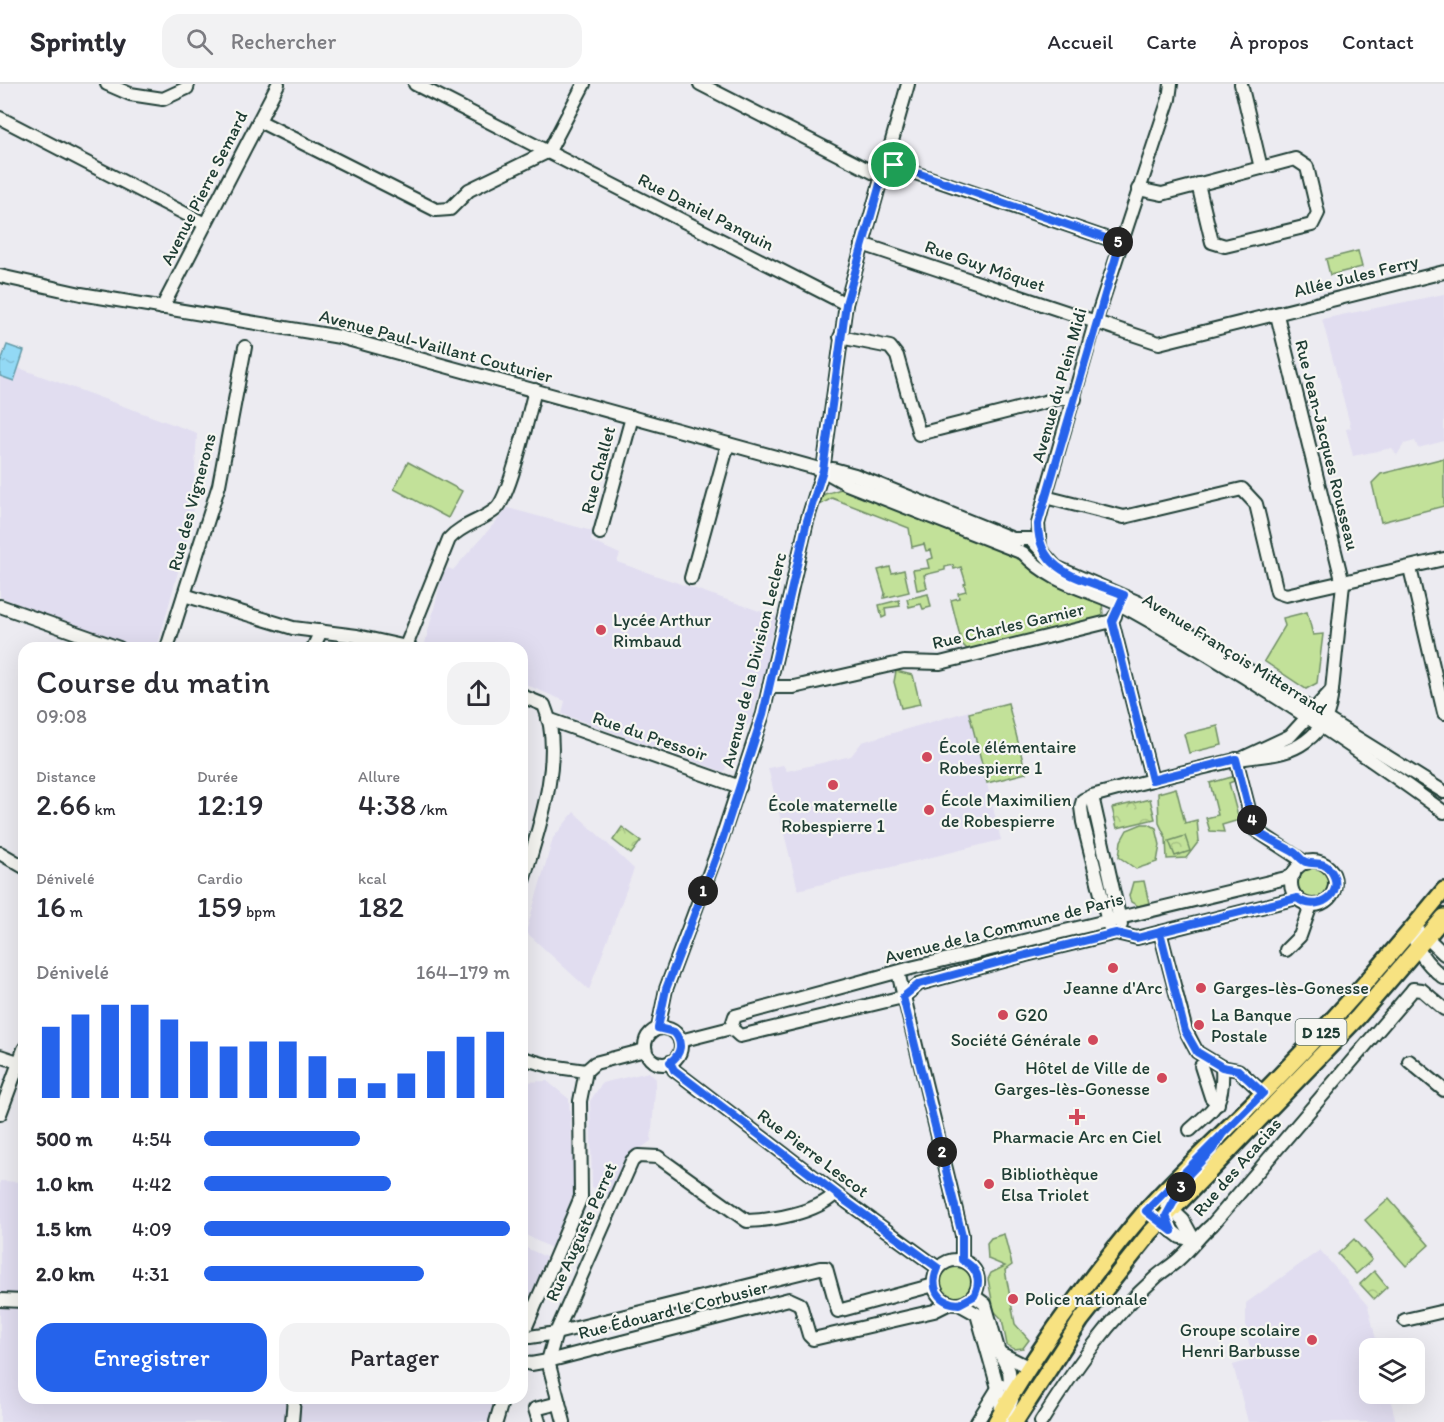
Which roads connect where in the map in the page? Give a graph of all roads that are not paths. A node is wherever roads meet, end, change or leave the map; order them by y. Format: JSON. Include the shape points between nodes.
{"nodes":[{"id":1,"x":107,"y":84,"type":"edge"},
{"id":2,"x":188,"y":84,"type":"edge"},
{"id":3,"x":278,"y":84,"type":"edge"},
{"id":4,"x":415,"y":84,"type":"edge"},
{"id":5,"x":584,"y":84,"type":"edge"},
{"id":6,"x":700,"y":84,"type":"edge"},
{"id":7,"x":908,"y":84,"type":"edge"},
{"id":8,"x":1171,"y":84,"type":"edge"},
{"id":9,"x":1241,"y":84,"type":"edge"},
{"id":10,"x":0,"y":118,"type":"edge"},
{"id":11,"x":259,"y":121,"type":"junction"},
{"id":12,"x":549,"y":151,"type":"junction"},
{"id":13,"x":886,"y":163,"type":"junction"},
{"id":14,"x":1261,"y":168,"type":"junction"},
{"id":15,"x":882,"y":177,"type":"junction"},
{"id":16,"x":1198,"y":184,"type":"junction"},
{"id":17,"x":1138,"y":189,"type":"junction"},
{"id":18,"x":205,"y":224,"type":"junction"},
{"id":19,"x":1120,"y":243,"type":"junction"},
{"id":20,"x":862,"y":244,"type":"junction"},
{"id":21,"x":1444,"y":272,"type":"edge"},
{"id":22,"x":0,"y":276,"type":"edge"},
{"id":23,"x":846,"y":304,"type":"junction"},
{"id":24,"x":162,"y":308,"type":"junction"},
{"id":25,"x":1277,"y":315,"type":"junction"},
{"id":26,"x":1095,"y":323,"type":"junction"},
{"id":27,"x":840,"y":337,"type":"junction"},
{"id":28,"x":245,"y":347,"type":"dead end"},
{"id":29,"x":535,"y":390,"type":"junction"},
{"id":30,"x":1075,"y":399,"type":"junction"},
{"id":31,"x":632,"y":417,"type":"junction"},
{"id":32,"x":728,"y":444,"type":"junction"},
{"id":33,"x":823,"y":470,"type":"junction"},
{"id":34,"x":1045,"y":497,"type":"junction"},
{"id":35,"x":1038,"y":524,"type":"junction"},
{"id":36,"x":600,"y":533,"type":"dead end"},
{"id":37,"x":1026,"y":538,"type":"junction"},
{"id":38,"x":1043,"y":551,"type":"junction"},
{"id":39,"x":1023,"y":553,"type":"junction"},
{"id":40,"x":1444,"y":559,"type":"edge"},
{"id":41,"x":1036,"y":567,"type":"junction"},
{"id":42,"x":1410,"y":568,"type":"junction"},
{"id":43,"x":691,"y":578,"type":"dead end"},
{"id":44,"x":1343,"y":584,"type":"junction"},
{"id":45,"x":184,"y":595,"type":"junction"},
{"id":46,"x":1122,"y":599,"type":"junction"},
{"id":47,"x":0,"y":606,"type":"edge"},
{"id":48,"x":1112,"y":621,"type":"junction"},
{"id":49,"x":321,"y":632,"type":"junction"},
{"id":50,"x":102,"y":642,"type":"edge"},
{"id":51,"x":169,"y":642,"type":"edge"},
{"id":52,"x":316,"y":642,"type":"edge"},
{"id":53,"x":379,"y":642,"type":"edge"},
{"id":54,"x":410,"y":642,"type":"edge"},
{"id":55,"x":769,"y":687,"type":"junction"},
{"id":56,"x":1332,"y":690,"type":"junction"},
{"id":57,"x":528,"y":698,"type":"edge"},
{"id":58,"x":1444,"y":713,"type":"edge"},
{"id":59,"x":1309,"y":714,"type":"junction"},
{"id":60,"x":548,"y":719,"type":"junction"},
{"id":61,"x":1323,"y":723,"type":"junction"},
{"id":62,"x":1352,"y":749,"type":"junction"},
{"id":63,"x":1240,"y":759,"type":"junction"},
{"id":64,"x":1152,"y":780,"type":"junction"},
{"id":65,"x":1442,"y":785,"type":"edge"},
{"id":66,"x":740,"y":787,"type":"junction"},
{"id":67,"x":1092,"y":796,"type":"junction"},
{"id":68,"x":1444,"y":812,"type":"edge"},
{"id":69,"x":0,"y":853,"type":"edge"},
{"id":70,"x":1306,"y":863,"type":"junction"},
{"id":71,"x":18,"y":864,"type":"edge"},
{"id":72,"x":528,"y":864,"type":"edge"},
{"id":73,"x":1294,"y":874,"type":"junction"},
{"id":74,"x":1444,"y":890,"type":"edge"},
{"id":75,"x":1297,"y":898,"type":"junction"},
{"id":76,"x":1311,"y":905,"type":"junction"},
{"id":77,"x":1444,"y":917,"type":"edge"},
{"id":78,"x":1121,"y":918,"type":"junction"},
{"id":79,"x":1107,"y":921,"type":"junction"},
{"id":80,"x":1414,"y":926,"type":"junction"},
{"id":81,"x":1160,"y":932,"type":"junction"},
{"id":82,"x":1116,"y":933,"type":"junction"},
{"id":83,"x":1423,"y":943,"type":"junction"},
{"id":84,"x":1286,"y":950,"type":"dead end"},
{"id":85,"x":1444,"y":954,"type":"edge"},
{"id":86,"x":1431,"y":966,"type":"junction"},
{"id":87,"x":1400,"y":969,"type":"junction"},
{"id":88,"x":898,"y":972,"type":"junction"},
{"id":89,"x":1444,"y":978,"type":"edge"},
{"id":90,"x":903,"y":997,"type":"junction"},
{"id":91,"x":1444,"y":1009,"type":"edge"},
{"id":92,"x":658,"y":1028,"type":"junction"},
{"id":93,"x":731,"y":1028,"type":"junction"},
{"id":94,"x":680,"y":1041,"type":"junction"},
{"id":95,"x":645,"y":1050,"type":"junction"},
{"id":96,"x":0,"y":1056,"type":"edge"},
{"id":97,"x":528,"y":1060,"type":"edge"},
{"id":98,"x":1409,"y":1061,"type":"dead end"},
{"id":99,"x":18,"y":1062,"type":"edge"},
{"id":100,"x":670,"y":1062,"type":"junction"},
{"id":101,"x":1201,"y":1066,"type":"dead end"},
{"id":102,"x":1222,"y":1067,"type":"junction"},
{"id":103,"x":586,"y":1071,"type":"junction"},
{"id":104,"x":18,"y":1072,"type":"edge"},
{"id":105,"x":1444,"y":1090,"type":"edge"},
{"id":106,"x":1263,"y":1093,"type":"junction"},
{"id":107,"x":1218,"y":1104,"type":"junction"},
{"id":108,"x":0,"y":1114,"type":"edge"},
{"id":109,"x":1190,"y":1130,"type":"dead end"},
{"id":110,"x":835,"y":1194,"type":"junction"},
{"id":111,"x":1166,"y":1214,"type":"junction"},
{"id":112,"x":1194,"y":1240,"type":"junction"},
{"id":113,"x":962,"y":1260,"type":"junction"},
{"id":114,"x":938,"y":1268,"type":"junction"},
{"id":115,"x":934,"y":1286,"type":"junction"},
{"id":116,"x":974,"y":1296,"type":"junction"},
{"id":117,"x":0,"y":1300,"type":"edge"},
{"id":118,"x":18,"y":1301,"type":"edge"},
{"id":119,"x":955,"y":1304,"type":"junction"},
{"id":120,"x":838,"y":1311,"type":"junction"},
{"id":121,"x":1444,"y":1311,"type":"edge"},
{"id":122,"x":1405,"y":1320,"type":"dead end"},
{"id":123,"x":528,"y":1321,"type":"edge"},
{"id":124,"x":556,"y":1333,"type":"junction"},
{"id":125,"x":843,"y":1333,"type":"junction"},
{"id":126,"x":528,"y":1336,"type":"edge"},
{"id":127,"x":999,"y":1353,"type":"junction"},
{"id":128,"x":548,"y":1361,"type":"junction"},
{"id":129,"x":528,"y":1363,"type":"edge"},
{"id":130,"x":1028,"y":1367,"type":"junction"},
{"id":131,"x":1035,"y":1389,"type":"junction"},
{"id":132,"x":559,"y":1403,"type":"junction"},
{"id":133,"x":294,"y":1404,"type":"edge"},
{"id":134,"x":501,"y":1404,"type":"edge"},
{"id":135,"x":1004,"y":1404,"type":"edge"},
{"id":136,"x":292,"y":1422,"type":"edge"},
{"id":137,"x":496,"y":1422,"type":"edge"},
{"id":138,"x":539,"y":1422,"type":"edge"},
{"id":139,"x":564,"y":1422,"type":"edge"},
{"id":140,"x":977,"y":1422,"type":"edge"},
{"id":141,"x":1015,"y":1422,"type":"edge"},
{"id":142,"x":1041,"y":1422,"type":"edge"}],
"edges":[{"from":1,"to":2,"type":"street","via":[[130,94],[164,99]]},
{"from":3,"to":11,"type":"street","name":"Avenue Pierre Semard"},
{"from":4,"to":12,"type":"street","name":"Rue Daniel Panquin"},
{"from":5,"to":12,"type":"street"},
{"from":6,"to":15,"type":"street"},
{"from":7,"to":13,"type":"street","name":"Avenue de la Division Leclerc"},
{"from":8,"to":17,"type":"street","name":"Avenue du Plein Midi"},
{"from":9,"to":14,"type":"street"},
{"from":10,"to":18,"type":"street"},
{"from":11,"to":12,"type":"street","via":[[436,210],[450,209],[469,190]]},
{"from":11,"to":18,"type":"street","name":"Avenue Pierre Semard"},
{"from":12,"to":23,"type":"street","name":"Rue Daniel Panquin"},
{"from":13,"to":15,"type":"street","name":"Avenue de la Division Leclerc"},
{"from":13,"to":19,"type":"street"},
{"from":14,"to":16,"type":"street"},
{"from":14,"to":16,"type":"street","via":[[1295,159],[1307,167],[1318,213],[1312,225],[1225,246],[1217,244],[1212,242]]},
{"from":15,"to":20,"type":"street","name":"Avenue de la Division Leclerc"},
{"from":16,"to":17,"type":"street","via":[[1162,194]]},
{"from":17,"to":19,"type":"street","name":"Avenue du Plein Midi"},
{"from":18,"to":24,"type":"street","name":"Avenue Pierre Semard"},
{"from":19,"to":26,"type":"street","name":"Avenue du Plein Midi"},
{"from":20,"to":23,"type":"street","name":"Avenue de la Division Leclerc"},
{"from":20,"to":26,"type":"street","name":"Rue Guy Môquet"},
{"from":21,"to":25,"type":"street","name":"Allée Jules Ferry"},
{"from":22,"to":24,"type":"street","name":"Avenue Paul-Vaillant Couturier"},
{"from":23,"to":27,"type":"street","name":"Avenue de la Division Leclerc"},
{"from":24,"to":29,"type":"street","name":"Avenue Paul-Vaillant Couturier","via":[[340,337]]},
{"from":25,"to":26,"type":"street","name":"Rue Guy Môquet","via":[[1159,343]]},
{"from":25,"to":44,"type":"street","name":"Rue Jean-Jacques Rousseau"},
{"from":26,"to":30,"type":"street","name":"Avenue du Plein Midi"},
{"from":27,"to":30,"type":"street","via":[[890,347],[897,356],[919,434],[1060,398]]},
{"from":27,"to":33,"type":"street","name":"Avenue de la Division Leclerc"},
{"from":28,"to":45,"type":"street","name":"Rue des Vignerons","via":[[219,484]]},
{"from":29,"to":31,"type":"street","name":"Avenue Paul-Vaillant Couturier"},
{"from":29,"to":54,"type":"street","via":[[504,501],[449,538]]},
{"from":30,"to":34,"type":"street","name":"Avenue du Plein Midi"},
{"from":31,"to":32,"type":"street","name":"Avenue Paul-Vaillant Couturier"},
{"from":31,"to":36,"type":"street","name":"Rue Challet"},
{"from":32,"to":33,"type":"street","name":"Avenue Paul-Vaillant Couturier"},
{"from":32,"to":43,"type":"street"},
{"from":33,"to":37,"type":"street","name":"Avenue François Mitterrand","via":[[843,471],[1000,534],[1019,540]]},
{"from":33,"to":39,"type":"street","name":"Avenue François Mitterrand","via":[[847,484]]},
{"from":33,"to":55,"type":"street","name":"Avenue de la Division Leclerc","via":[[807,521]]},
{"from":34,"to":35,"type":"street","name":"Avenue du Plein Midi"},
{"from":34,"to":44,"type":"street","via":[[1124,517],[1242,489],[1256,504],[1277,592],[1294,595]]},
{"from":35,"to":37,"type":"street","name":"Avenue du Plein Midi"},
{"from":35,"to":38,"type":"street","name":"Avenue du Plein Midi"},
{"from":37,"to":38,"type":"street","name":"Avenue François Mitterrand","via":[[1031,538]]},
{"from":37,"to":39,"type":"street","name":"Avenue du Plein Midi"},
{"from":38,"to":41,"type":"street","via":[[1045,565]]},
{"from":38,"to":46,"type":"street","name":"Avenue François Mitterrand","via":[[1056,567]]},
{"from":39,"to":41,"type":"street","name":"Avenue François Mitterrand"},
{"from":40,"to":42,"type":"street"},
{"from":41,"to":46,"type":"street","name":"Avenue François Mitterrand","via":[[1056,580]]},
{"from":42,"to":44,"type":"street"},
{"from":42,"to":58,"type":"street"},
{"from":44,"to":56,"type":"street","name":"Rue Jean-Jacques Rousseau"},
{"from":45,"to":49,"type":"street","via":[[292,628]]},
{"from":45,"to":51,"type":"street","name":"Rue des Vignerons"},
{"from":46,"to":48,"type":"street"},
{"from":46,"to":59,"type":"street","name":"Avenue François Mitterrand"},
{"from":47,"to":50,"type":"street"},
{"from":48,"to":55,"type":"street","name":"Rue Charles Garnier","via":[[940,663],[904,662],[794,687]]},
{"from":48,"to":64,"type":"street"},
{"from":49,"to":52,"type":"street"},
{"from":49,"to":53,"type":"street"},
{"from":55,"to":66,"type":"street","name":"Avenue de la Division Leclerc"},
{"from":56,"to":59,"type":"street"},
{"from":56,"to":61,"type":"street","name":"Rue Jean-Jacques Rousseau"},
{"from":57,"to":60,"type":"street","via":[[544,705]]},
{"from":59,"to":61,"type":"street","name":"Avenue François Mitterrand"},
{"from":59,"to":63,"type":"street","via":[[1286,739]]},
{"from":60,"to":66,"type":"street","name":"Rue du Pressoir"},
{"from":60,"to":72,"type":"street","via":[[548,798]]},
{"from":61,"to":62,"type":"street","name":"Avenue François Mitterrand"},
{"from":61,"to":63,"type":"street","via":[[1307,741],[1289,751]]},
{"from":61,"to":65,"type":"street","name":"Avenue François Mitterrand"},
{"from":62,"to":65,"type":"street","via":[[1369,753],[1428,791]]},
{"from":62,"to":68,"type":"street","name":"Avenue François Mitterrand"},
{"from":63,"to":64,"type":"street"},
{"from":63,"to":70,"type":"street","via":[[1254,829]]},
{"from":64,"to":67,"type":"street"},
{"from":66,"to":92,"type":"street","name":"Avenue de la Division Leclerc","via":[[666,989]]},
{"from":67,"to":78,"type":"street"},
{"from":67,"to":79,"type":"street","via":[[1083,800],[1081,807]]},
{"from":69,"to":71,"type":"street"},
{"from":70,"to":73,"type":"street"},
{"from":70,"to":76,"type":"street","via":[[1323,864],[1334,879],[1330,897]]},
{"from":73,"to":75,"type":"street","via":[[1292,886]]},
{"from":73,"to":78,"type":"street","name":"Avenue de la Commune de Paris"},
{"from":74,"to":80,"type":"main road","number":"D 125"},
{"from":75,"to":76,"type":"street"},
{"from":75,"to":81,"type":"street","name":"Avenue de la Commune de Paris"},
{"from":76,"to":84,"type":"street","via":[[1300,936]]},
{"from":77,"to":83,"type":"main road","number":"D 125"},
{"from":78,"to":79,"type":"street","name":"Avenue de la Commune de Paris"},
{"from":78,"to":82,"type":"street"},
{"from":79,"to":82,"type":"street"},
{"from":79,"to":88,"type":"street","name":"Avenue de la Commune de Paris"},
{"from":80,"to":83,"type":"street"},
{"from":80,"to":106,"type":"main road","number":"D 125"},
{"from":81,"to":82,"type":"street","name":"Avenue de la Commune de Paris","via":[[1137,938]]},
{"from":81,"to":102,"type":"street","via":[[1185,1031],[1197,1052]]},
{"from":82,"to":90,"type":"street","name":"Avenue de la Commune de Paris","via":[[919,984]]},
{"from":83,"to":85,"type":"street"},
{"from":83,"to":86,"type":"street"},
{"from":83,"to":87,"type":"main road","number":"D 125"},
{"from":86,"to":87,"type":"street"},
{"from":86,"to":89,"type":"street"},
{"from":87,"to":111,"type":"main road","number":"D 125","via":[[1295,1084]]},
{"from":88,"to":90,"type":"street"},
{"from":88,"to":93,"type":"street","name":"Avenue de la Commune de Paris","via":[[735,1016]]},
{"from":90,"to":93,"type":"street","name":"Avenue de la Commune de Paris","via":[[740,1036]]},
{"from":90,"to":113,"type":"street","via":[[962,1235]]},
{"from":91,"to":112,"type":"street","name":"Rue des Acacias","via":[[1422,990],[1413,989],[1212,1225]]},
{"from":92,"to":94,"type":"street","via":[[674,1032]]},
{"from":92,"to":95,"type":"street","via":[[646,1039]]},
{"from":93,"to":94,"type":"street","name":"Avenue de la Commune de Paris"},
{"from":94,"to":100,"type":"street","via":[[679,1053]]},
{"from":95,"to":100,"type":"street","via":[[655,1062]]},
{"from":95,"to":103,"type":"street","via":[[595,1063]]},
{"from":96,"to":99,"type":"street"},
{"from":97,"to":103,"type":"street"},
{"from":98,"to":105,"type":"street"},
{"from":100,"to":110,"type":"street","name":"Rue Pierre Lescot","via":[[674,1070]]},
{"from":101,"to":107,"type":"street","via":[[1211,1097]]},
{"from":102,"to":106,"type":"street","via":[[1238,1070]]},
{"from":102,"to":107,"type":"street","via":[[1223,1090]]},
{"from":103,"to":123,"type":"street","via":[[580,1101],[580,1197]]},
{"from":104,"to":108,"type":"street"},
{"from":106,"to":111,"type":"main road","number":"D 125","via":[[1223,1133]]},
{"from":107,"to":109,"type":"street"},
{"from":110,"to":114,"type":"street","name":"Rue Pierre Lescot"},
{"from":110,"to":124,"type":"street","name":"Rue Auguste Perret","via":[[824,1205],[747,1221],[658,1156],[638,1156],[632,1161]]},
{"from":111,"to":112,"type":"street","via":[[1180,1237]]},
{"from":111,"to":112,"type":"street","via":[[1184,1220]]},
{"from":111,"to":130,"type":"main road","number":"D 125","via":[[1146,1211],[1076,1298]]},
{"from":111,"to":131,"type":"main road","number":"D 125","via":[[1081,1320]]},
{"from":112,"to":142,"type":"street","name":"Rue des Acacias","via":[[1181,1258],[1126,1307],[1073,1372]]},
{"from":113,"to":114,"type":"street","via":[[945,1262]]},
{"from":113,"to":116,"type":"street","via":[[976,1270],[979,1279]]},
{"from":114,"to":115,"type":"street"},
{"from":115,"to":119,"type":"street","via":[[942,1300]]},
{"from":115,"to":120,"type":"street"},
{"from":116,"to":119,"type":"street"},
{"from":116,"to":127,"type":"street","via":[[985,1304]]},
{"from":117,"to":118,"type":"street"},
{"from":119,"to":125,"type":"street","name":"Rue Édouard le Corbusier"},
{"from":119,"to":135,"type":"street","via":[[977,1314]]},
{"from":120,"to":124,"type":"street","name":"Rue Édouard le Corbusier","via":[[826,1268],[820,1268]]},
{"from":120,"to":125,"type":"street","name":"Rue Édouard le Corbusier"},
{"from":121,"to":122,"type":"street"},
{"from":124,"to":126,"type":"street","name":"Rue Édouard le Corbusier"},
{"from":124,"to":128,"type":"street"},
{"from":125,"to":128,"type":"street","name":"Rue Édouard le Corbusier","via":[[813,1339],[800,1305],[789,1299]]},
{"from":127,"to":130,"type":"street"},
{"from":127,"to":135,"type":"street","via":[[1009,1371]]},
{"from":128,"to":129,"type":"street","name":"Rue Édouard le Corbusier"},
{"from":128,"to":132,"type":"street"},
{"from":130,"to":135,"type":"main road","number":"D 125"},
{"from":131,"to":135,"type":"street","via":[[1024,1398]]},
{"from":131,"to":141,"type":"main road","number":"D 125"},
{"from":132,"to":138,"type":"street","via":[[535,1409]]},
{"from":132,"to":139,"type":"street"},
{"from":133,"to":136,"type":"street"},
{"from":134,"to":137,"type":"street"},
{"from":135,"to":140,"type":"street"}]}
